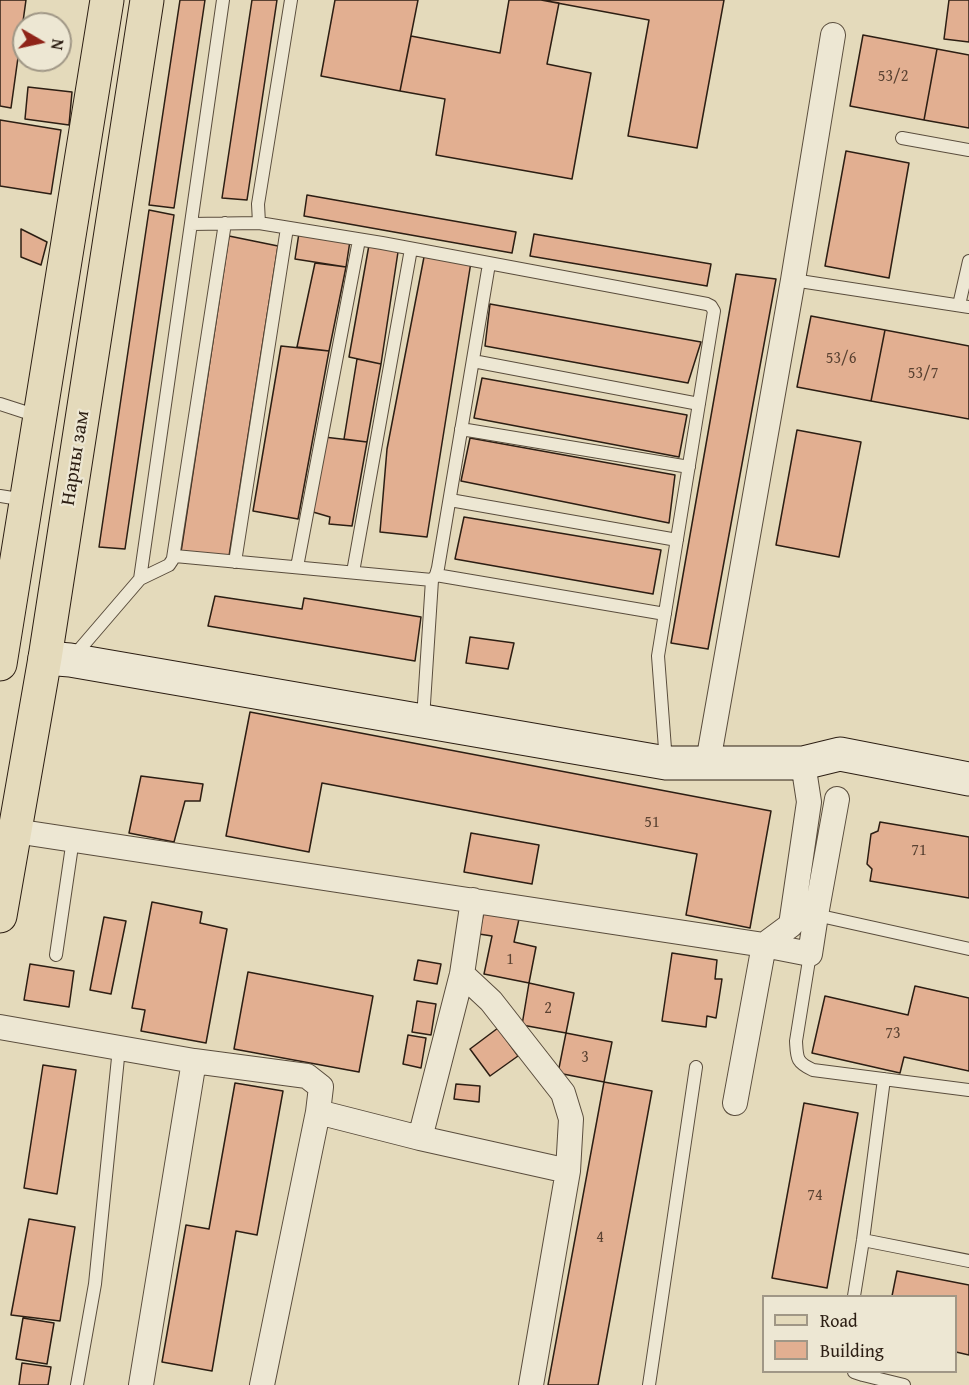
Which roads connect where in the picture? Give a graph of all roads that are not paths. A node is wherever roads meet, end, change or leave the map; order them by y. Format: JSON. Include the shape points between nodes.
{"nodes":[{"id":1,"x":107,"y":0,"type":"edge"},
{"id":2,"x":147,"y":0,"type":"edge"},
{"id":3,"x":223,"y":0,"type":"edge"},
{"id":4,"x":291,"y":0,"type":"edge"},
{"id":5,"x":833,"y":35,"type":"dead end"},
{"id":6,"x":902,"y":138,"type":"dead end"},
{"id":7,"x":969,"y":150,"type":"edge"},
{"id":8,"x":259,"y":223,"type":"junction"},
{"id":9,"x":191,"y":224,"type":"junction"},
{"id":10,"x":225,"y":224,"type":"junction"},
{"id":11,"x":286,"y":228,"type":"junction"},
{"id":12,"x":359,"y":240,"type":"junction"},
{"id":13,"x":411,"y":249,"type":"junction"},
{"id":14,"x":969,"y":261,"type":"edge"},
{"id":15,"x":489,"y":264,"type":"junction"},
{"id":16,"x":793,"y":280,"type":"junction"},
{"id":17,"x":964,"y":306,"type":"edge"},
{"id":18,"x":473,"y":361,"type":"junction"},
{"id":19,"x":0,"y":404,"type":"edge"},
{"id":20,"x":699,"y":404,"type":"junction"},
{"id":21,"x":41,"y":414,"type":"junction"},
{"id":22,"x":461,"y":429,"type":"junction"},
{"id":23,"x":689,"y":467,"type":"junction"},
{"id":24,"x":14,"y":498,"type":"edge"},
{"id":25,"x":450,"y":500,"type":"junction"},
{"id":26,"x":677,"y":540,"type":"junction"},
{"id":27,"x":173,"y":558,"type":"junction"},
{"id":28,"x":235,"y":562,"type":"junction"},
{"id":29,"x":297,"y":567,"type":"junction"},
{"id":30,"x":353,"y":573,"type":"junction"},
{"id":31,"x":434,"y":577,"type":"junction"},
{"id":32,"x":140,"y":579,"type":"junction"},
{"id":33,"x":665,"y":614,"type":"junction"},
{"id":34,"x":58,"y":659,"type":"junction"},
{"id":35,"x":0,"y":663,"type":"edge"},
{"id":36,"x":423,"y":721,"type":"junction"},
{"id":37,"x":708,"y":762,"type":"junction"},
{"id":38,"x":666,"y":763,"type":"junction"},
{"id":39,"x":803,"y":763,"type":"junction"},
{"id":40,"x":969,"y":779,"type":"edge"},
{"id":41,"x":837,"y":800,"type":"dead end"},
{"id":42,"x":15,"y":831,"type":"junction"},
{"id":43,"x":73,"y":839,"type":"junction"},
{"id":44,"x":473,"y":900,"type":"junction"},
{"id":45,"x":816,"y":915,"type":"junction"},
{"id":46,"x":0,"y":916,"type":"edge"},
{"id":47,"x":765,"y":945,"type":"junction"},
{"id":48,"x":969,"y":949,"type":"edge"},
{"id":49,"x":810,"y":954,"type":"junction"},
{"id":50,"x":56,"y":955,"type":"dead end"},
{"id":51,"x":462,"y":974,"type":"junction"},
{"id":52,"x":0,"y":1027,"type":"edge"},
{"id":53,"x":119,"y":1048,"type":"junction"},
{"id":54,"x":194,"y":1061,"type":"junction"},
{"id":55,"x":696,"y":1067,"type":"dead end"},
{"id":56,"x":884,"y":1078,"type":"junction"},
{"id":57,"x":969,"y":1090,"type":"edge"},
{"id":58,"x":735,"y":1103,"type":"dead end"},
{"id":59,"x":318,"y":1112,"type":"junction"},
{"id":60,"x":420,"y":1138,"type":"junction"},
{"id":61,"x":568,"y":1171,"type":"junction"},
{"id":62,"x":863,"y":1240,"type":"junction"},
{"id":63,"x":969,"y":1260,"type":"edge"},
{"id":64,"x":854,"y":1295,"type":"edge"},
{"id":65,"x":859,"y":1373,"type":"edge"},
{"id":66,"x":77,"y":1385,"type":"edge"},
{"id":67,"x":141,"y":1385,"type":"edge"},
{"id":68,"x":262,"y":1385,"type":"edge"},
{"id":69,"x":531,"y":1385,"type":"edge"},
{"id":70,"x":649,"y":1385,"type":"edge"},
{"id":71,"x":904,"y":1385,"type":"edge"}],
"edges":[{"from":1,"to":21,"type":"main road"},
{"from":2,"to":34,"type":"main road","name":"Нарны зам"},
{"from":3,"to":9,"type":"lane"},
{"from":4,"to":8,"type":"lane","via":[[258,204]]},
{"from":5,"to":16,"type":"street"},
{"from":6,"to":7,"type":"lane"},
{"from":8,"to":10,"type":"lane"},
{"from":8,"to":11,"type":"lane"},
{"from":9,"to":10,"type":"lane"},
{"from":9,"to":32,"type":"lane"},
{"from":10,"to":27,"type":"lane"},
{"from":11,"to":12,"type":"lane"},
{"from":11,"to":28,"type":"lane"},
{"from":12,"to":13,"type":"lane"},
{"from":12,"to":29,"type":"lane"},
{"from":13,"to":15,"type":"lane"},
{"from":13,"to":30,"type":"lane"},
{"from":14,"to":17,"type":"lane"},
{"from":15,"to":18,"type":"lane"},
{"from":15,"to":20,"type":"lane","via":[[711,306],[714,311]]},
{"from":16,"to":17,"type":"lane"},
{"from":16,"to":37,"type":"street"},
{"from":18,"to":20,"type":"lane"},
{"from":18,"to":22,"type":"lane"},
{"from":19,"to":21,"type":"lane"},
{"from":20,"to":23,"type":"lane"},
{"from":21,"to":24,"type":"main road"},
{"from":22,"to":23,"type":"lane"},
{"from":22,"to":25,"type":"lane"},
{"from":23,"to":26,"type":"lane"},
{"from":24,"to":35,"type":"main road"},
{"from":25,"to":26,"type":"lane"},
{"from":25,"to":31,"type":"lane"},
{"from":26,"to":33,"type":"lane"},
{"from":27,"to":28,"type":"lane"},
{"from":27,"to":32,"type":"lane","via":[[169,565]]},
{"from":28,"to":29,"type":"lane"},
{"from":29,"to":30,"type":"lane"},
{"from":30,"to":31,"type":"lane"},
{"from":31,"to":33,"type":"lane"},
{"from":31,"to":36,"type":"lane"},
{"from":32,"to":34,"type":"lane"},
{"from":33,"to":38,"type":"lane","via":[[658,656]]},
{"from":34,"to":36,"type":"street"},
{"from":34,"to":42,"type":"main road","name":"Нарны зам"},
{"from":36,"to":38,"type":"street"},
{"from":37,"to":38,"type":"street"},
{"from":37,"to":39,"type":"street"},
{"from":39,"to":40,"type":"street","via":[[840,754]]},
{"from":39,"to":47,"type":"street","via":[[809,802],[791,925]]},
{"from":41,"to":45,"type":"street"},
{"from":42,"to":43,"type":"street"},
{"from":42,"to":46,"type":"main road","name":"Нарны зам"},
{"from":43,"to":44,"type":"street"},
{"from":43,"to":50,"type":"lane"},
{"from":44,"to":47,"type":"street"},
{"from":44,"to":51,"type":"street"},
{"from":45,"to":48,"type":"lane"},
{"from":45,"to":49,"type":"street"},
{"from":47,"to":49,"type":"street"},
{"from":47,"to":58,"type":"street"},
{"from":49,"to":56,"type":"lane","via":[[796,1055],[802,1065],[813,1070]]},
{"from":51,"to":60,"type":"street"},
{"from":51,"to":61,"type":"street","via":[[491,1001],[563,1093],[571,1119]]},
{"from":52,"to":53,"type":"street"},
{"from":53,"to":54,"type":"street"},
{"from":53,"to":66,"type":"lane","via":[[95,1284]]},
{"from":54,"to":59,"type":"street","via":[[307,1076],[321,1087]]},
{"from":54,"to":67,"type":"street"},
{"from":55,"to":70,"type":"lane"},
{"from":56,"to":57,"type":"lane"},
{"from":56,"to":62,"type":"lane"},
{"from":59,"to":60,"type":"street"},
{"from":59,"to":68,"type":"street"},
{"from":60,"to":61,"type":"street"},
{"from":61,"to":69,"type":"street"},
{"from":62,"to":63,"type":"lane"},
{"from":62,"to":64,"type":"lane"},
{"from":65,"to":71,"type":"lane"}]}
